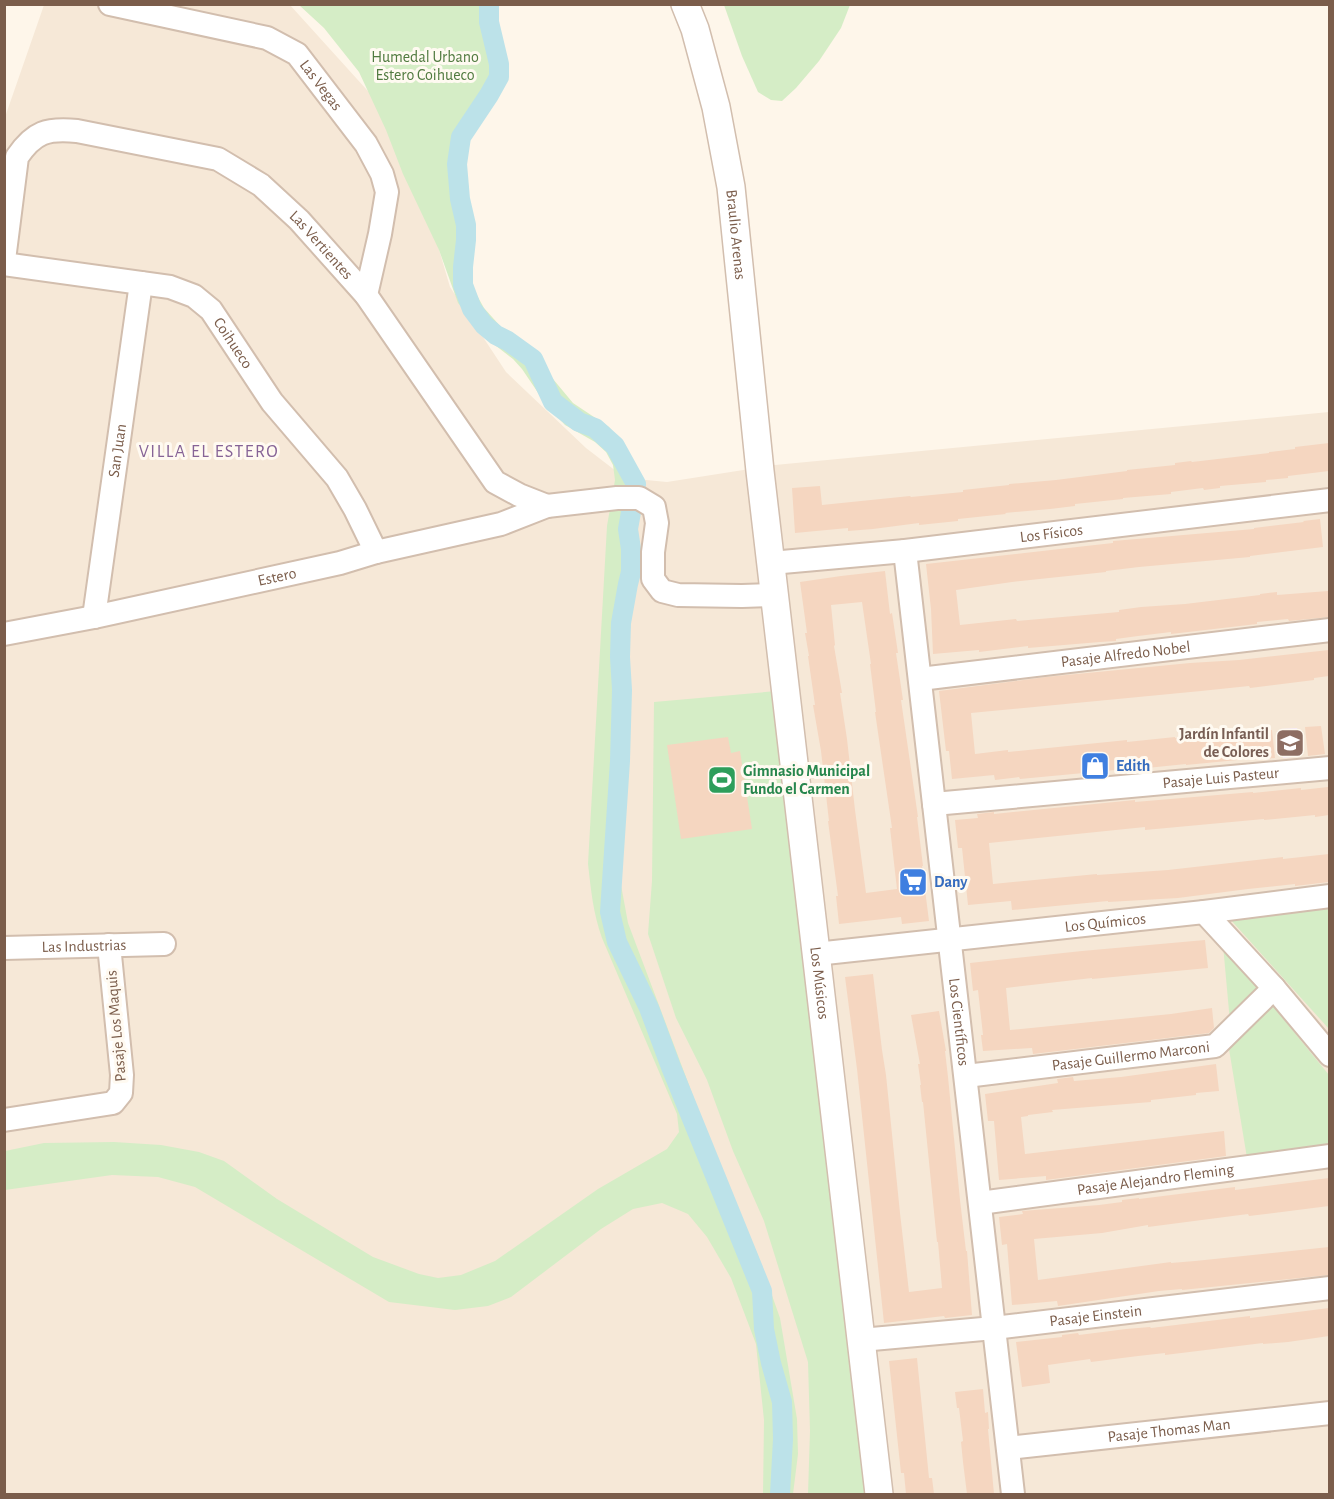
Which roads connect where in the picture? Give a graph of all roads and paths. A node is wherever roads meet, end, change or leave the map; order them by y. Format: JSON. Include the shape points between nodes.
{"nodes":[{"id":1,"x":110,"y":4,"type":"edge"},
{"id":2,"x":686,"y":4,"type":"edge"},
{"id":3,"x":4,"y":262,"type":"edge"},
{"id":4,"x":141,"y":283,"type":"junction"},
{"id":5,"x":366,"y":295,"type":"junction"},
{"id":6,"x":760,"y":471,"type":"joint"},
{"id":7,"x":1329,"y":500,"type":"edge"},
{"id":8,"x":547,"y":506,"type":"junction"},
{"id":9,"x":905,"y":550,"type":"junction"},
{"id":10,"x":376,"y":552,"type":"junction"},
{"id":11,"x":771,"y":563,"type":"junction"},
{"id":12,"x":775,"y":595,"type":"junction"},
{"id":13,"x":94,"y":617,"type":"junction"},
{"id":14,"x":1329,"y":630,"type":"edge"},
{"id":15,"x":4,"y":634,"type":"edge"},
{"id":16,"x":920,"y":679,"type":"junction"},
{"id":17,"x":1329,"y":768,"type":"edge"},
{"id":18,"x":934,"y":804,"type":"junction"},
{"id":19,"x":1329,"y":896,"type":"edge"},
{"id":20,"x":1204,"y":912,"type":"junction"},
{"id":21,"x":950,"y":939,"type":"junction"},
{"id":22,"x":164,"y":944,"type":"dead end"},
{"id":23,"x":109,"y":945,"type":"junction"},
{"id":24,"x":4,"y":948,"type":"edge"},
{"id":25,"x":816,"y":954,"type":"junction"},
{"id":26,"x":1274,"y":988,"type":"junction"},
{"id":27,"x":1329,"y":1054,"type":"edge"},
{"id":28,"x":966,"y":1076,"type":"junction"},
{"id":29,"x":4,"y":1120,"type":"edge"},
{"id":30,"x":1329,"y":1156,"type":"edge"},
{"id":31,"x":980,"y":1203,"type":"junction"},
{"id":32,"x":1329,"y":1288,"type":"edge"},
{"id":33,"x":994,"y":1328,"type":"junction"},
{"id":34,"x":861,"y":1340,"type":"junction"},
{"id":35,"x":1329,"y":1413,"type":"edge"},
{"id":36,"x":1008,"y":1448,"type":"junction"},
{"id":37,"x":879,"y":1494,"type":"edge"},
{"id":38,"x":1013,"y":1494,"type":"edge"}],
"edges":[{"from":1,"to":5,"type":"street","name":"Las Vegas","via":[[267,38],[297,54],[366,144],[382,174],[387,192]]},
{"from":2,"to":6,"type":"street","name":"Braulio Arenas","via":[[716,107],[731,187]]},
{"from":3,"to":4,"type":"street","name":"Coihueco"},
{"from":3,"to":5,"type":"street","name":"Las Vertientes","via":[[17,157],[40,134],[58,129],[218,159],[277,199]]},
{"from":4,"to":10,"type":"street","name":"Coihueco","via":[[170,286],[194,296],[211,310],[272,402],[337,478]]},
{"from":4,"to":13,"type":"street","name":"San Juan"},
{"from":5,"to":8,"type":"street","name":"Las Vertientes","via":[[495,482]]},
{"from":6,"to":11,"type":"street","name":"Los Músicos"},
{"from":7,"to":9,"type":"street","name":"Los Físicos"},
{"from":8,"to":10,"type":"street","name":"Estero","via":[[501,524]]},
{"from":8,"to":12,"type":"street","via":[[639,498],[654,507],[657,523],[653,579],[662,591],[678,595]]},
{"from":9,"to":11,"type":"street","name":"Los Físicos"},
{"from":9,"to":16,"type":"street","name":"Los Científicos"},
{"from":10,"to":13,"type":"street","name":"Estero"},
{"from":11,"to":12,"type":"street","name":"Los Músicos"},
{"from":12,"to":25,"type":"street","name":"Los Músicos"},
{"from":13,"to":15,"type":"street","name":"Estero"},
{"from":14,"to":16,"type":"street","name":"Pasaje Alfredo Nobel"},
{"from":16,"to":18,"type":"street","name":"Los Científicos"},
{"from":17,"to":18,"type":"street","name":"Pasaje Luis Pasteur"},
{"from":18,"to":21,"type":"street","name":"Los Científicos"},
{"from":19,"to":20,"type":"street","name":"Los Químicos"},
{"from":20,"to":21,"type":"street","name":"Los Químicos"},
{"from":20,"to":26,"type":"street"},
{"from":21,"to":25,"type":"street","name":"Los Químicos"},
{"from":21,"to":28,"type":"street","name":"Los Científicos"},
{"from":22,"to":23,"type":"street","name":"Las Industrias"},
{"from":23,"to":24,"type":"street","name":"Las Industrias"},
{"from":23,"to":29,"type":"street","name":"Pasaje Los Maquis","via":[[121,1093],[113,1103]]},
{"from":25,"to":34,"type":"street","name":"Los Músicos"},
{"from":26,"to":27,"type":"street"},
{"from":26,"to":28,"type":"street","name":"Pasaje Guillermo Marconi","via":[[1215,1046]]},
{"from":28,"to":31,"type":"street","name":"Los Científicos"},
{"from":30,"to":31,"type":"street","name":"Pasaje Alejandro Fleming"},
{"from":31,"to":33,"type":"street","name":"Los Científicos"},
{"from":32,"to":33,"type":"street","name":"Pasaje Einstein"},
{"from":33,"to":34,"type":"street","name":"Pasaje Einstein"},
{"from":33,"to":36,"type":"street","name":"Los Científicos"},
{"from":34,"to":37,"type":"street","name":"Los Músicos"},
{"from":35,"to":36,"type":"street","name":"Pasaje Thomas Man"},
{"from":36,"to":38,"type":"street","name":"Los Científicos"}]}
